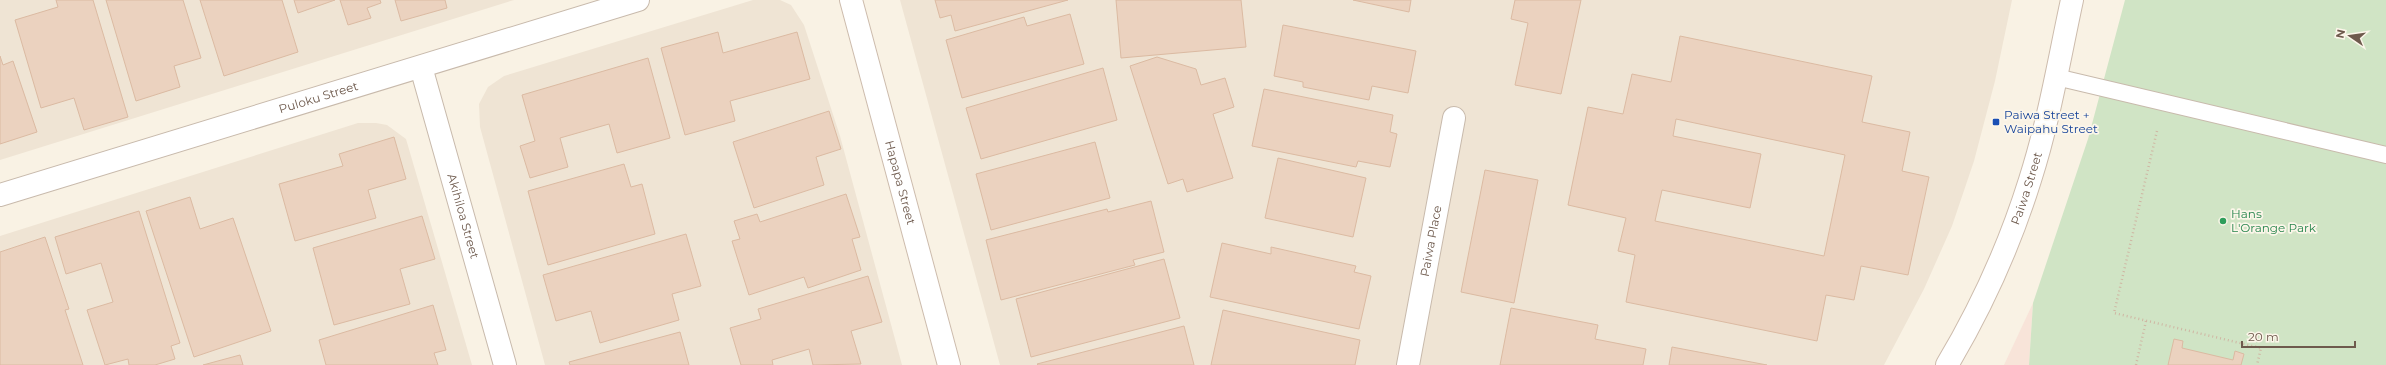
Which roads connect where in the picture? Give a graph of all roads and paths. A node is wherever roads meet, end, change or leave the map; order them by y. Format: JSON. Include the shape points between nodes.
{"nodes":[{"id":1,"x":638,"y":0,"type":"edge"},
{"id":2,"x":851,"y":0,"type":"edge"},
{"id":3,"x":2072,"y":0,"type":"edge"},
{"id":4,"x":421,"y":67,"type":"junction"},
{"id":5,"x":2056,"y":77,"type":"junction"},
{"id":6,"x":1454,"y":118,"type":"dead end"},
{"id":7,"x":2151,"y":129,"type":"dead end"},
{"id":8,"x":2386,"y":155,"type":"edge"},
{"id":9,"x":0,"y":195,"type":"edge"},
{"id":10,"x":2146,"y":321,"type":"junction"},
{"id":11,"x":505,"y":365,"type":"edge"},
{"id":12,"x":949,"y":365,"type":"edge"},
{"id":13,"x":1408,"y":365,"type":"edge"},
{"id":14,"x":1947,"y":365,"type":"edge"},
{"id":15,"x":2136,"y":365,"type":"edge"},
{"id":16,"x":2257,"y":365,"type":"edge"}],
"edges":[{"from":1,"to":4,"type":"street","name":"Puloku Street"},
{"from":2,"to":12,"type":"street","name":"Hapapa Street"},
{"from":3,"to":5,"type":"street","name":"Paiwa Street"},
{"from":4,"to":9,"type":"street","name":"Puloku Street"},
{"from":4,"to":11,"type":"street","name":"Akihiloa Street"},
{"from":5,"to":8,"type":"lane"},
{"from":5,"to":14,"type":"street","name":"Paiwa Street","via":[[2030,179],[2009,240],[1964,336]]},
{"from":6,"to":13,"type":"street","name":"Paiwa Place"},
{"from":7,"to":10,"type":"path","via":[[2158,131],[2114,313]]},
{"from":10,"to":15,"type":"path"},
{"from":10,"to":16,"type":"path","via":[[2261,348]]}]}
